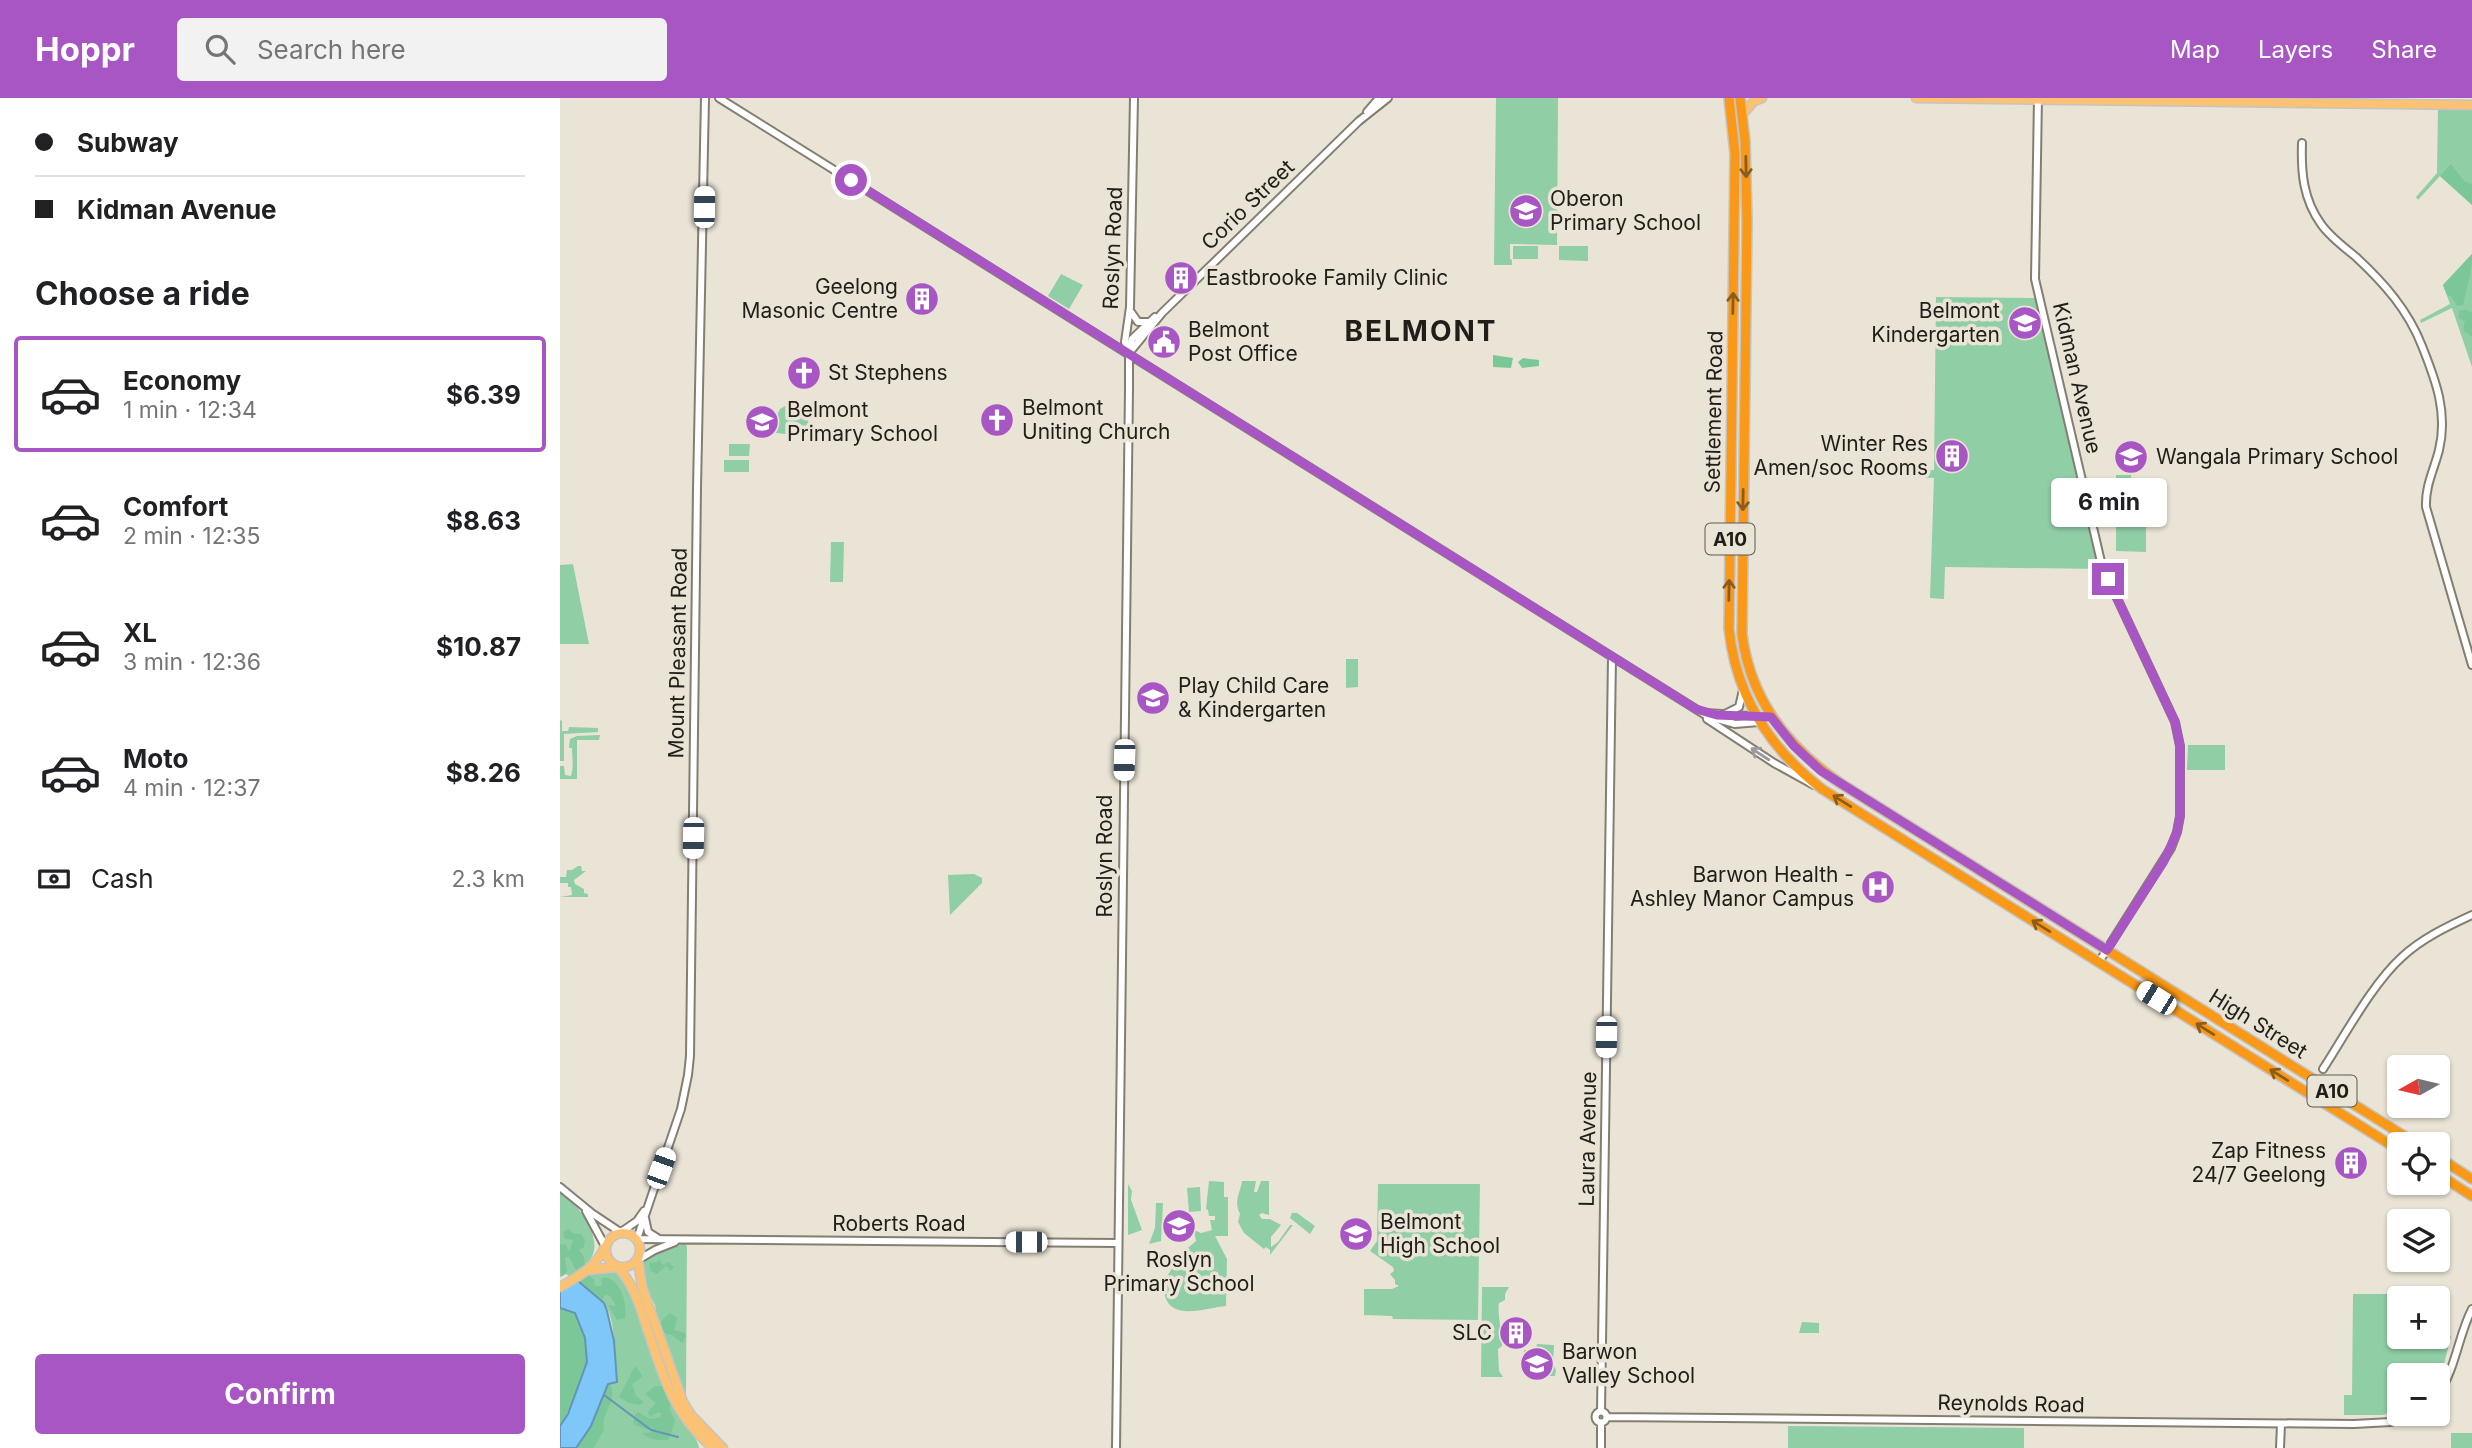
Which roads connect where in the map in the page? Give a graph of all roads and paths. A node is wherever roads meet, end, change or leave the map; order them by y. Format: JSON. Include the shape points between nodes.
{"nodes":[{"id":1,"x":705,"y":98,"type":"edge"},
{"id":2,"x":719,"y":98,"type":"edge"},
{"id":3,"x":1134,"y":98,"type":"edge"},
{"id":4,"x":1379,"y":98,"type":"edge"},
{"id":5,"x":1387,"y":98,"type":"edge"},
{"id":6,"x":1729,"y":98,"type":"edge"},
{"id":7,"x":1740,"y":98,"type":"edge"},
{"id":8,"x":1762,"y":98,"type":"edge"},
{"id":9,"x":1916,"y":98,"type":"edge"},
{"id":10,"x":2038,"y":99,"type":"edge"},
{"id":11,"x":2367,"y":101,"type":"edge"},
{"id":12,"x":2469,"y":105,"type":"edge"},
{"id":13,"x":1369,"y":112,"type":"junction"},
{"id":14,"x":1742,"y":115,"type":"junction"},
{"id":15,"x":2302,"y":143,"type":"dead end"},
{"id":16,"x":1130,"y":307,"type":"junction"},
{"id":17,"x":1161,"y":313,"type":"junction"},
{"id":18,"x":1149,"y":322,"type":"junction"},
{"id":19,"x":1129,"y":353,"type":"junction"},
{"id":20,"x":1732,"y":407,"type":"junction"},
{"id":21,"x":1744,"y":407,"type":"junction"},
{"id":22,"x":1744,"y":419,"type":"junction"},
{"id":23,"x":1731,"y":420,"type":"junction"},
{"id":24,"x":1745,"y":653,"type":"junction"},
{"id":25,"x":1612,"y":657,"type":"junction"},
{"id":26,"x":2472,"y":664,"type":"edge"},
{"id":27,"x":1736,"y":668,"type":"junction"},
{"id":28,"x":1743,"y":690,"type":"junction"},
{"id":29,"x":1696,"y":709,"type":"junction"},
{"id":30,"x":1723,"y":715,"type":"junction"},
{"id":31,"x":1771,"y":717,"type":"junction"},
{"id":32,"x":1757,"y":719,"type":"junction"},
{"id":33,"x":1822,"y":789,"type":"junction"},
{"id":34,"x":1872,"y":803,"type":"junction"},
{"id":35,"x":1862,"y":813,"type":"junction"},
{"id":36,"x":2472,"y":915,"type":"edge"},
{"id":37,"x":2107,"y":950,"type":"junction"},
{"id":38,"x":2099,"y":962,"type":"junction"},
{"id":39,"x":2323,"y":1069,"type":"dead end"},
{"id":40,"x":2398,"y":1132,"type":"edge"},
{"id":41,"x":2387,"y":1142,"type":"edge"},
{"id":42,"x":2450,"y":1165,"type":"edge"},
{"id":43,"x":2472,"y":1179,"type":"edge"},
{"id":44,"x":2450,"y":1182,"type":"edge"},
{"id":45,"x":560,"y":1187,"type":"edge"},
{"id":46,"x":2472,"y":1196,"type":"edge"},
{"id":47,"x":649,"y":1203,"type":"junction"},
{"id":48,"x":581,"y":1204,"type":"junction"},
{"id":49,"x":646,"y":1216,"type":"junction"},
{"id":50,"x":620,"y":1232,"type":"junction"},
{"id":51,"x":637,"y":1239,"type":"junction"},
{"id":52,"x":663,"y":1240,"type":"junction"},
{"id":53,"x":680,"y":1240,"type":"junction"},
{"id":54,"x":1118,"y":1243,"type":"junction"},
{"id":55,"x":605,"y":1247,"type":"junction"},
{"id":56,"x":638,"y":1261,"type":"junction"},
{"id":57,"x":618,"y":1267,"type":"junction"},
{"id":58,"x":587,"y":1271,"type":"junction"},
{"id":59,"x":560,"y":1287,"type":"edge"},
{"id":60,"x":2472,"y":1309,"type":"edge"},
{"id":61,"x":2450,"y":1373,"type":"edge"},
{"id":62,"x":1604,"y":1420,"type":"junction"},
{"id":63,"x":2387,"y":1423,"type":"edge"},
{"id":64,"x":2281,"y":1424,"type":"junction"},
{"id":65,"x":711,"y":1446,"type":"edge"},
{"id":66,"x":723,"y":1448,"type":"edge"},
{"id":67,"x":1116,"y":1448,"type":"edge"},
{"id":68,"x":1601,"y":1448,"type":"edge"},
{"id":69,"x":2280,"y":1448,"type":"edge"}],
"edges":[{"from":1,"to":47,"type":"street","name":"Mount Pleasant Road","via":[[690,1056],[681,1109]]},
{"from":2,"to":19,"type":"street","name":"High Street"},
{"from":3,"to":16,"type":"street","name":"Roslyn Road"},
{"from":4,"to":13,"type":"street","name":"Corio Street"},
{"from":5,"to":13,"type":"street","name":"Corio Street"},
{"from":20,"to":6,"type":"highway","name":"Settlement Road","number":"A10","one_way":true,"via":[[1735,154]]},
{"from":7,"to":14,"type":"highway","name":"Settlement Road","number":"A10"},
{"from":8,"to":14,"type":"main road"},
{"from":9,"to":10,"type":"main road"},
{"from":10,"to":11,"type":"main road"},
{"from":10,"to":37,"type":"street","name":"Kidman Avenue","via":[[2035,279],[2102,566],[2175,722],[2180,746],[2177,832],[2164,861]]},
{"from":11,"to":12,"type":"main road"},
{"from":13,"to":17,"type":"street","name":"Corio Street"},
{"from":14,"to":21,"type":"highway","name":"Settlement Road","number":"A10","one_way":true,"via":[[1747,220]]},
{"from":15,"to":26,"type":"street","via":[[2302,172],[2311,207],[2328,232],[2401,306],[2417,334],[2439,395],[2443,427],[2426,507]]},
{"from":16,"to":18,"type":"street","via":[[1137,321]]},
{"from":16,"to":19,"type":"street","name":"Roslyn Road","via":[[1125,342]]},
{"from":17,"to":18,"type":"street","name":"Corio Street"},
{"from":17,"to":19,"type":"street","name":"Corio Street"},
{"from":18,"to":19,"type":"street","name":"Corio Street","via":[[1131,339]]},
{"from":19,"to":25,"type":"street","name":"High Street"},
{"from":19,"to":54,"type":"street","name":"Roslyn Road"},
{"from":20,"to":21,"type":"highway"},
{"from":20,"to":23,"type":"highway","name":"Settlement Road","number":"A10"},
{"from":21,"to":22,"type":"highway","name":"Settlement Road","number":"A10"},
{"from":22,"to":23,"type":"highway"},
{"from":22,"to":24,"type":"highway","name":"Settlement Road","number":"A10","one_way":true},
{"from":27,"to":23,"type":"highway","name":"Settlement Road","number":"A10","one_way":true,"via":[[1729,620]]},
{"from":24,"to":27,"type":"highway"},
{"from":24,"to":31,"type":"highway","name":"Settlement Road","number":"A10"},
{"from":25,"to":29,"type":"street","name":"High Street"},
{"from":25,"to":62,"type":"street","name":"Laura Avenue","via":[[1601,1411],[1595,1417]]},
{"from":27,"to":28,"type":"highway","name":"Settlement Road","number":"A10"},
{"from":28,"to":30,"type":"street","via":[[1739,707]]},
{"from":28,"to":32,"type":"highway","name":"Settlement Road","number":"A10"},
{"from":29,"to":30,"type":"street","name":"High Street"},
{"from":29,"to":32,"type":"street","name":"High Street","via":[[1730,724],[1746,725]]},
{"from":33,"to":29,"type":"street","name":"High Street","one_way":true,"via":[[1774,763]]},
{"from":30,"to":32,"type":"street","name":"High Street"},
{"from":31,"to":32,"type":"highway"},
{"from":31,"to":34,"type":"highway","name":"High Street","number":"A10","via":[[1809,760]]},
{"from":32,"to":33,"type":"highway","name":"High Street","number":"A10","via":[[1791,763]]},
{"from":35,"to":33,"type":"highway","name":"High Street","number":"A10","one_way":true},
{"from":34,"to":35,"type":"highway"},
{"from":34,"to":37,"type":"highway","name":"High Street","number":"A10"},
{"from":38,"to":35,"type":"highway","name":"High Street","number":"A10","one_way":true},
{"from":36,"to":39,"type":"street","via":[[2403,956],[2385,975]]},
{"from":37,"to":38,"type":"street","name":"Kidman Avenue"},
{"from":37,"to":40,"type":"highway","name":"High Street","number":"A10"},
{"from":41,"to":38,"type":"highway","name":"High Street","number":"A10","one_way":true},
{"from":42,"to":43,"type":"highway"},
{"from":44,"to":46,"type":"highway"},
{"from":45,"to":48,"type":"street"},
{"from":47,"to":49,"type":"street","name":"Mount Pleasant Road"},
{"from":47,"to":50,"type":"street","name":"Mount Pleasant Road","via":[[637,1221]]},
{"from":48,"to":50,"type":"street"},
{"from":48,"to":55,"type":"street"},
{"from":49,"to":51,"type":"street","name":"Mount Pleasant Road"},
{"from":49,"to":52,"type":"street","via":[[648,1232]]},
{"from":50,"to":51,"type":"main road"},
{"from":50,"to":55,"type":"main road","via":[[610,1237]]},
{"from":51,"to":52,"type":"street","name":"Roberts Road"},
{"from":51,"to":56,"type":"main road"},
{"from":52,"to":53,"type":"street","name":"Roberts Road"},
{"from":53,"to":54,"type":"street","name":"Roberts Road"},
{"from":53,"to":56,"type":"street","name":"Roberts Road"},
{"from":54,"to":67,"type":"street","name":"Roslyn Road"},
{"from":55,"to":57,"type":"main road"},
{"from":55,"to":58,"type":"main road"},
{"from":56,"to":57,"type":"main road"},
{"from":56,"to":65,"type":"main road","via":[[642,1287],[678,1391]]},
{"from":57,"to":58,"type":"main road"},
{"from":57,"to":65,"type":"main road","via":[[636,1297],[678,1409]]},
{"from":58,"to":59,"type":"main road"},
{"from":60,"to":61,"type":"street"},
{"from":62,"to":64,"type":"street","name":"Reynolds Road"},
{"from":62,"to":68,"type":"street"},
{"from":63,"to":64,"type":"street","name":"Reynolds Road"},
{"from":64,"to":69,"type":"street"},
{"from":65,"to":66,"type":"main road"}]}
